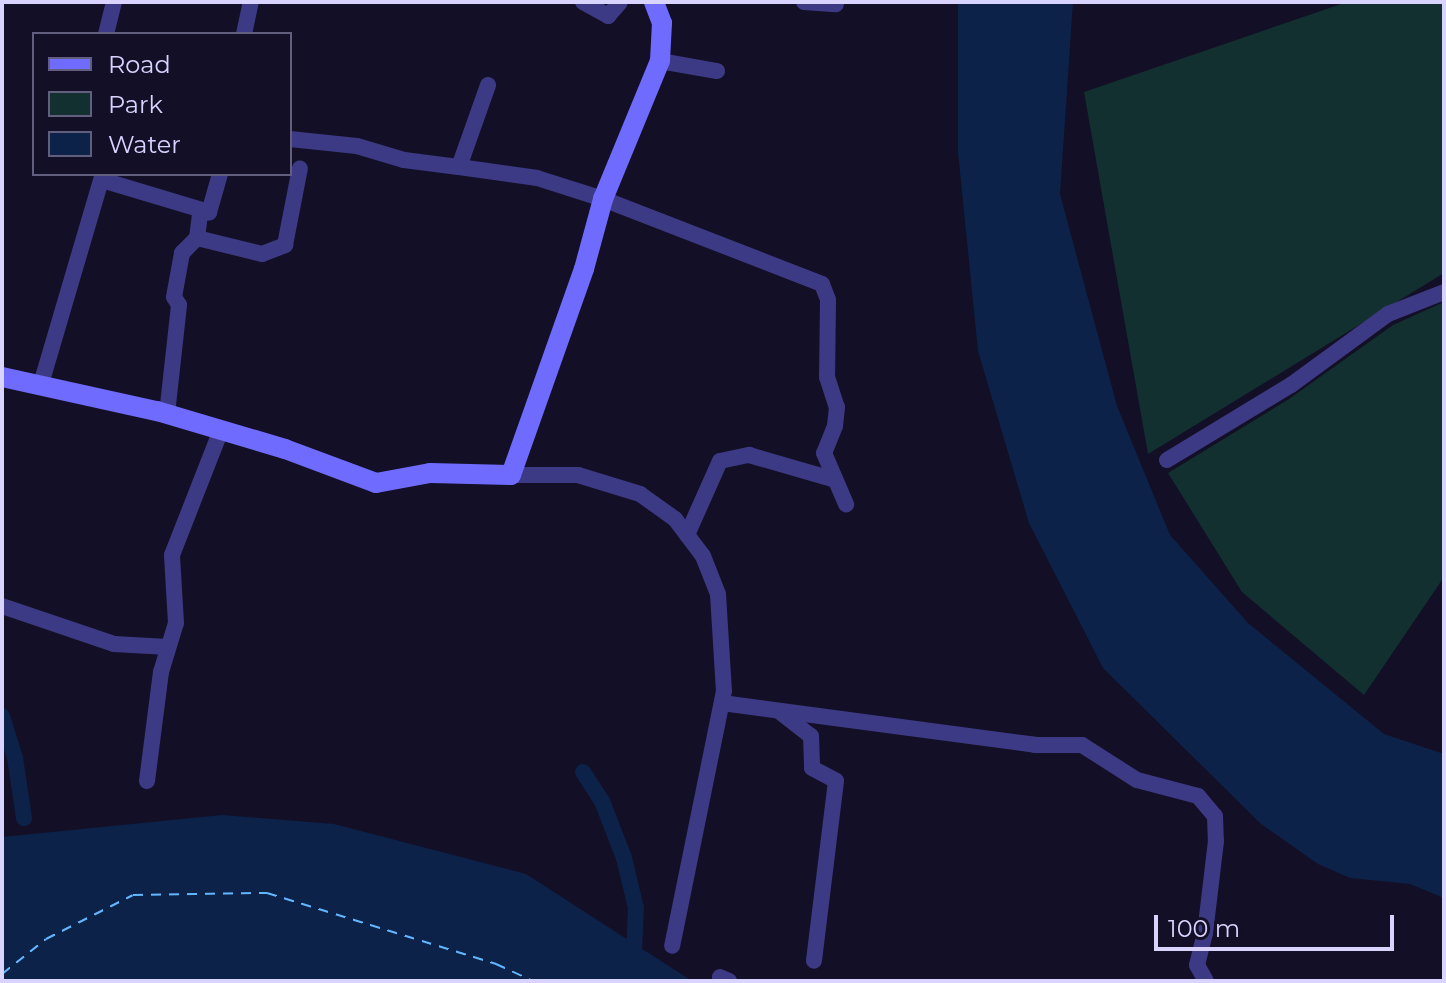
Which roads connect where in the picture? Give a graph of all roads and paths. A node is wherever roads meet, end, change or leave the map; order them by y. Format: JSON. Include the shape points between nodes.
{"nodes":[{"id":1,"x":114,"y":2,"type":"edge"},
{"id":2,"x":251,"y":2,"type":"edge"},
{"id":3,"x":583,"y":2,"type":"edge"},
{"id":4,"x":620,"y":2,"type":"edge"},
{"id":5,"x":655,"y":2,"type":"edge"},
{"id":6,"x":804,"y":2,"type":"edge"},
{"id":7,"x":836,"y":4,"type":"dead end"},
{"id":8,"x":106,"y":32,"type":"edge"},
{"id":9,"x":244,"y":32,"type":"edge"},
{"id":10,"x":660,"y":61,"type":"junction"},
{"id":11,"x":717,"y":71,"type":"dead end"},
{"id":12,"x":488,"y":85,"type":"dead end"},
{"id":13,"x":292,"y":139,"type":"edge"},
{"id":14,"x":459,"y":167,"type":"junction"},
{"id":15,"x":300,"y":168,"type":"dead end"},
{"id":16,"x":219,"y":176,"type":"edge"},
{"id":17,"x":102,"y":177,"type":"edge"},
{"id":18,"x":603,"y":199,"type":"junction"},
{"id":19,"x":209,"y":212,"type":"junction"},
{"id":20,"x":197,"y":238,"type":"junction"},
{"id":21,"x":1444,"y":292,"type":"edge"},
{"id":22,"x":2,"y":377,"type":"edge"},
{"id":23,"x":41,"y":384,"type":"junction"},
{"id":24,"x":167,"y":414,"type":"junction"},
{"id":25,"x":221,"y":430,"type":"junction"},
{"id":26,"x":1167,"y":460,"type":"dead end"},
{"id":27,"x":511,"y":475,"type":"junction"},
{"id":28,"x":832,"y":479,"type":"junction"},
{"id":29,"x":846,"y":504,"type":"dead end"},
{"id":30,"x":687,"y":535,"type":"junction"},
{"id":31,"x":2,"y":606,"type":"edge"},
{"id":32,"x":168,"y":647,"type":"junction"},
{"id":33,"x":722,"y":703,"type":"junction"},
{"id":34,"x":780,"y":712,"type":"junction"},
{"id":35,"x":147,"y":781,"type":"dead end"},
{"id":36,"x":672,"y":946,"type":"dead end"},
{"id":37,"x":814,"y":961,"type":"dead end"},
{"id":38,"x":1206,"y":981,"type":"edge"}],
"edges":[{"from":1,"to":8,"type":"street"},
{"from":2,"to":9,"type":"street"},
{"from":3,"to":4,"type":"street","via":[[608,16]]},
{"from":5,"to":10,"type":"street","via":[[662,23]]},
{"from":6,"to":7,"type":"street"},
{"from":10,"to":11,"type":"street"},
{"from":10,"to":18,"type":"street"},
{"from":12,"to":14,"type":"street"},
{"from":13,"to":14,"type":"street"},
{"from":14,"to":18,"type":"street","via":[[537,178]]},
{"from":15,"to":20,"type":"street","via":[[285,245],[262,254]]},
{"from":16,"to":19,"type":"street"},
{"from":17,"to":19,"type":"street"},
{"from":17,"to":23,"type":"street"},
{"from":18,"to":27,"type":"street","via":[[584,269]]},
{"from":18,"to":28,"type":"street","via":[[822,284],[828,300],[827,377],[837,407],[824,453]]},
{"from":19,"to":20,"type":"street","via":[[200,214]]},
{"from":20,"to":24,"type":"street","via":[[182,253],[174,297],[179,305]]},
{"from":21,"to":26,"type":"street","via":[[1388,314],[1291,385]]},
{"from":22,"to":23,"type":"street"},
{"from":23,"to":24,"type":"street"},
{"from":24,"to":25,"type":"street"},
{"from":25,"to":27,"type":"street","via":[[376,483],[430,473]]},
{"from":25,"to":32,"type":"street","via":[[172,555],[176,623]]},
{"from":27,"to":30,"type":"street","via":[[578,475],[628,490],[675,519]]},
{"from":28,"to":29,"type":"street"},
{"from":28,"to":30,"type":"street","via":[[749,455],[720,461]]},
{"from":30,"to":33,"type":"street","via":[[703,556],[718,594]]},
{"from":31,"to":32,"type":"street","via":[[114,644]]},
{"from":32,"to":35,"type":"street"},
{"from":33,"to":34,"type":"street"},
{"from":33,"to":36,"type":"street"},
{"from":34,"to":37,"type":"street","via":[[811,736],[812,768],[836,781]]},
{"from":34,"to":38,"type":"street","via":[[1035,745],[1082,745],[1137,780],[1198,796],[1215,816],[1205,933],[1197,965]]}]}
